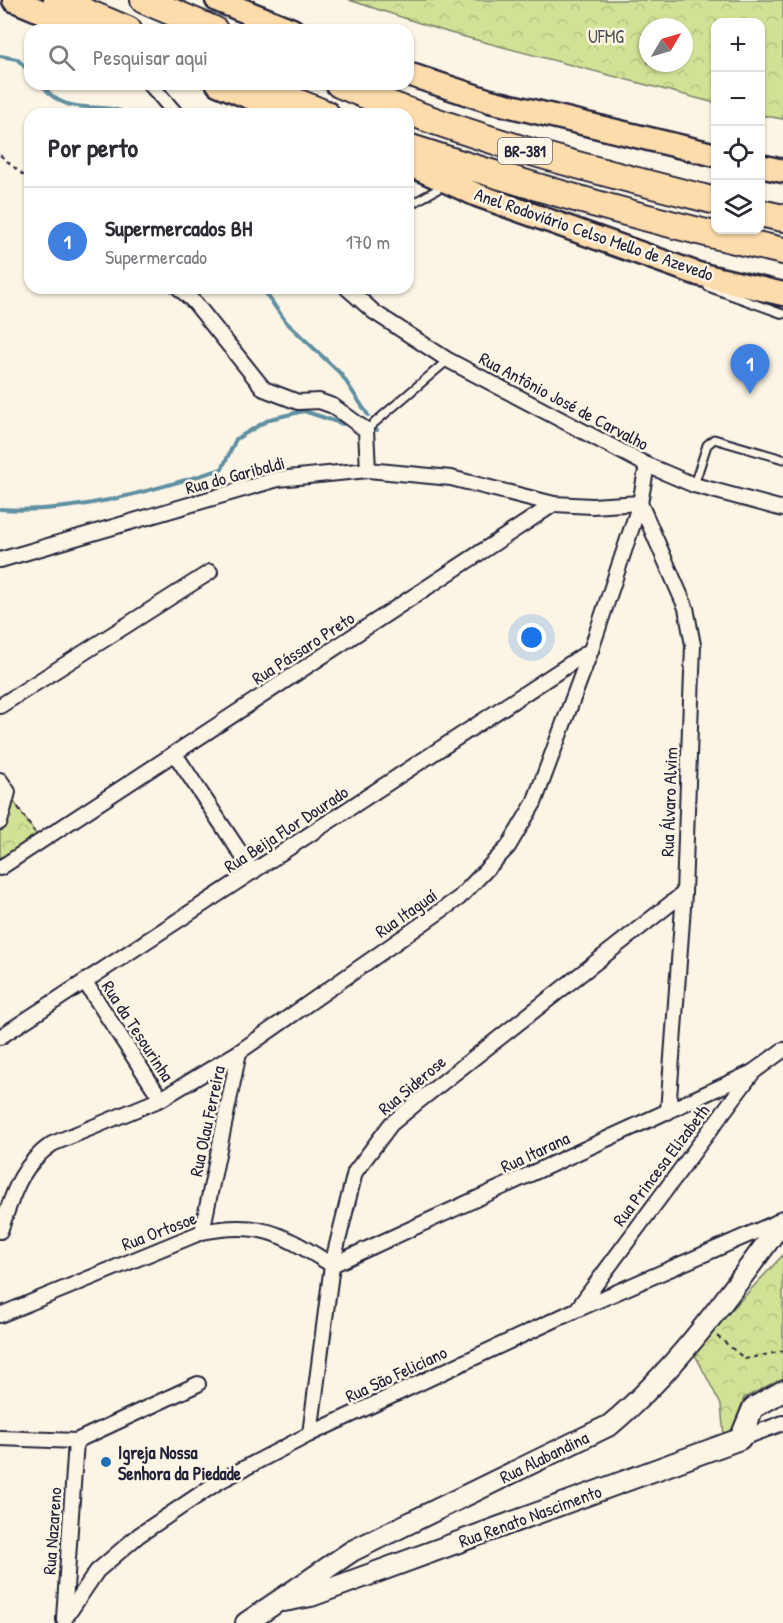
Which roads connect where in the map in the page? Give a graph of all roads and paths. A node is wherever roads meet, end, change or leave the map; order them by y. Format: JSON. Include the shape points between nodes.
{"nodes":[{"id":1,"x":14,"y":0,"type":"edge"},
{"id":2,"x":57,"y":0,"type":"edge"},
{"id":3,"x":144,"y":0,"type":"edge"},
{"id":4,"x":217,"y":0,"type":"edge"},
{"id":5,"x":72,"y":24,"type":"edge"},
{"id":6,"x":114,"y":24,"type":"edge"},
{"id":7,"x":200,"y":24,"type":"edge"},
{"id":8,"x":277,"y":24,"type":"edge"},
{"id":9,"x":414,"y":76,"type":"edge"},
{"id":10,"x":155,"y":90,"type":"edge"},
{"id":11,"x":233,"y":90,"type":"edge"},
{"id":12,"x":353,"y":90,"type":"edge"},
{"id":13,"x":254,"y":98,"type":"edge"},
{"id":14,"x":172,"y":108,"type":"edge"},
{"id":15,"x":276,"y":108,"type":"edge"},
{"id":16,"x":299,"y":108,"type":"edge"},
{"id":17,"x":394,"y":108,"type":"edge"},
{"id":18,"x":414,"y":116,"type":"edge"},
{"id":19,"x":414,"y":149,"type":"edge"},
{"id":20,"x":711,"y":154,"type":"edge"},
{"id":21,"x":0,"y":155,"type":"edge"},
{"id":22,"x":765,"y":166,"type":"edge"},
{"id":23,"x":414,"y":167,"type":"edge"},
{"id":24,"x":783,"y":171,"type":"edge"},
{"id":25,"x":24,"y":176,"type":"edge"},
{"id":26,"x":451,"y":182,"type":"junction"},
{"id":27,"x":711,"y":200,"type":"edge"},
{"id":28,"x":414,"y":203,"type":"edge"},
{"id":29,"x":765,"y":214,"type":"edge"},
{"id":30,"x":783,"y":218,"type":"edge"},
{"id":31,"x":783,"y":251,"type":"edge"},
{"id":32,"x":659,"y":260,"type":"junction"},
{"id":33,"x":693,"y":282,"type":"dead end"},
{"id":34,"x":705,"y":286,"type":"dead end"},
{"id":35,"x":185,"y":294,"type":"edge"},
{"id":36,"x":354,"y":294,"type":"edge"},
{"id":37,"x":783,"y":294,"type":"edge"},
{"id":38,"x":783,"y":314,"type":"edge"},
{"id":39,"x":448,"y":360,"type":"junction"},
{"id":40,"x":366,"y":430,"type":"junction"},
{"id":41,"x":783,"y":459,"type":"edge"},
{"id":42,"x":647,"y":465,"type":"junction"},
{"id":43,"x":368,"y":470,"type":"junction"},
{"id":44,"x":694,"y":485,"type":"junction"},
{"id":45,"x":640,"y":503,"type":"junction"},
{"id":46,"x":554,"y":504,"type":"junction"},
{"id":47,"x":783,"y":509,"type":"edge"},
{"id":48,"x":0,"y":560,"type":"edge"},
{"id":49,"x":210,"y":572,"type":"dead end"},
{"id":50,"x":591,"y":650,"type":"junction"},
{"id":51,"x":0,"y":706,"type":"edge"},
{"id":52,"x":175,"y":754,"type":"junction"},
{"id":53,"x":4,"y":786,"type":"edge"},
{"id":54,"x":0,"y":822,"type":"edge"},
{"id":55,"x":41,"y":842,"type":"junction"},
{"id":56,"x":0,"y":868,"type":"edge"},
{"id":57,"x":253,"y":872,"type":"junction"},
{"id":58,"x":684,"y":893,"type":"junction"},
{"id":59,"x":85,"y":982,"type":"junction"},
{"id":60,"x":0,"y":1037,"type":"edge"},
{"id":61,"x":783,"y":1050,"type":"edge"},
{"id":62,"x":239,"y":1052,"type":"junction"},
{"id":63,"x":753,"y":1072,"type":"junction"},
{"id":64,"x":161,"y":1099,"type":"junction"},
{"id":65,"x":668,"y":1112,"type":"junction"},
{"id":66,"x":783,"y":1221,"type":"edge"},
{"id":67,"x":0,"y":1232,"type":"edge"},
{"id":68,"x":202,"y":1232,"type":"junction"},
{"id":69,"x":332,"y":1265,"type":"junction"},
{"id":70,"x":576,"y":1310,"type":"junction"},
{"id":71,"x":0,"y":1315,"type":"edge"},
{"id":72,"x":705,"y":1326,"type":"junction"},
{"id":73,"x":783,"y":1351,"type":"edge"},
{"id":74,"x":198,"y":1384,"type":"dead end"},
{"id":75,"x":783,"y":1390,"type":"edge"},
{"id":76,"x":783,"y":1423,"type":"edge"},
{"id":77,"x":310,"y":1434,"type":"junction"},
{"id":78,"x":0,"y":1438,"type":"edge"},
{"id":79,"x":740,"y":1439,"type":"junction"},
{"id":80,"x":76,"y":1442,"type":"junction"},
{"id":81,"x":262,"y":1615,"type":"edge"},
{"id":82,"x":64,"y":1622,"type":"edge"}],
"edges":[{"from":1,"to":5,"type":"main road"},
{"from":2,"to":6,"type":"highway"},
{"from":3,"to":7,"type":"highway"},
{"from":4,"to":8,"type":"main road"},
{"from":9,"to":20,"type":"main road","via":[[490,101]]},
{"from":10,"to":14,"type":"street"},
{"from":11,"to":13,"type":"main road"},
{"from":12,"to":17,"type":"highway","number":"BR-381"},
{"from":13,"to":15,"type":"main road"},
{"from":13,"to":16,"type":"highway"},
{"from":18,"to":27,"type":"highway","number":"BR-381","via":[[546,158]]},
{"from":19,"to":31,"type":"highway","name":"Anel Rodoviário Celso Mello de Azevedo","number":"BR-381","via":[[556,195]]},
{"from":21,"to":25,"type":"path"},
{"from":22,"to":24,"type":"main road"},
{"from":23,"to":26,"type":"main road","name":"Anel Rodoviário Celso Mello de Azevedo"},
{"from":26,"to":28,"type":"lane"},
{"from":26,"to":32,"type":"main road","name":"Anel Rodoviário Celso Mello de Azevedo","via":[[477,195]]},
{"from":29,"to":30,"type":"highway"},
{"from":32,"to":33,"type":"lane"},
{"from":32,"to":37,"type":"main road","name":"Anel Rodoviário Celso Mello de Azevedo","via":[[698,274]]},
{"from":34,"to":38,"type":"lane"},
{"from":35,"to":40,"type":"street","via":[[264,389],[298,402],[319,401],[333,406]]},
{"from":36,"to":39,"type":"street","name":"Rua Antônio José de Carvalho","via":[[374,312]]},
{"from":39,"to":40,"type":"lane"},
{"from":39,"to":42,"type":"street","name":"Rua Antônio José de Carvalho"},
{"from":40,"to":43,"type":"street"},
{"from":41,"to":44,"type":"lane","via":[[714,439],[707,445]]},
{"from":42,"to":44,"type":"street","name":"Rua Antônio José de Carvalho"},
{"from":42,"to":45,"type":"street","name":"Rua Itaguaí"},
{"from":43,"to":46,"type":"street","name":"Rua do Garibaldi","via":[[451,478]]},
{"from":43,"to":48,"type":"street","name":"Rua do Garibaldi","via":[[278,479]]},
{"from":44,"to":47,"type":"street","name":"Rua Antônio José de Carvalho"},
{"from":45,"to":46,"type":"street"},
{"from":45,"to":50,"type":"street","name":"Rua Itaguaí"},
{"from":45,"to":58,"type":"street","name":"Rua Álvaro Alvim","via":[[680,591],[693,645]]},
{"from":46,"to":52,"type":"street","name":"Rua Pássaro Preto"},
{"from":49,"to":51,"type":"street"},
{"from":50,"to":57,"type":"street","name":"Rua Beija Flor Dourado"},
{"from":50,"to":62,"type":"street","name":"Rua Itaguaí","via":[[534,803],[508,847],[459,898]]},
{"from":52,"to":55,"type":"street","name":"Rua Pássaro Preto"},
{"from":52,"to":57,"type":"street"},
{"from":53,"to":54,"type":"street"},
{"from":53,"to":55,"type":"path"},
{"from":55,"to":56,"type":"street","name":"Rua Pássaro Preto"},
{"from":57,"to":59,"type":"street","name":"Rua Beija Flor Dourado"},
{"from":58,"to":65,"type":"street","name":"Rua Álvaro Alvim"},
{"from":58,"to":69,"type":"street","name":"Rua Siderose","via":[[391,1124],[355,1172]]},
{"from":59,"to":60,"type":"street","name":"Rua Beija Flor Dourado"},
{"from":59,"to":64,"type":"street","name":"Rua da Tesourinha"},
{"from":61,"to":63,"type":"street","name":"Rua Princesa Elizabeth"},
{"from":62,"to":64,"type":"street","name":"Rua Itaguaí"},
{"from":62,"to":68,"type":"street","name":"Rua Olau Ferreira"},
{"from":63,"to":65,"type":"street","name":"Rua Itarana"},
{"from":63,"to":70,"type":"street","name":"Rua Princesa Elizabeth"},
{"from":64,"to":67,"type":"street","name":"Rua Itaguaí","via":[[39,1153],[16,1185]]},
{"from":65,"to":69,"type":"street","name":"Rua Itarana"},
{"from":66,"to":70,"type":"street","name":"Rua São Feliciano"},
{"from":66,"to":72,"type":"street","name":"Rua Alabandina"},
{"from":68,"to":69,"type":"street","name":"Rua Ortosoe","via":[[256,1227]]},
{"from":68,"to":71,"type":"street","name":"Rua Ortosoe"},
{"from":69,"to":77,"type":"street","name":"Rua Siderose"},
{"from":70,"to":77,"type":"street","name":"Rua São Feliciano"},
{"from":72,"to":73,"type":"path","via":[[745,1359]]},
{"from":72,"to":81,"type":"street","name":"Rua Alabandina","via":[[645,1396],[610,1425],[352,1551]]},
{"from":74,"to":80,"type":"street"},
{"from":75,"to":79,"type":"street","via":[[753,1407]]},
{"from":76,"to":79,"type":"street","name":"Rua Renato Nascimento"},
{"from":77,"to":82,"type":"street","name":"Rua São Feliciano","via":[[218,1482],[139,1535],[97,1571]]},
{"from":78,"to":80,"type":"street"},
{"from":79,"to":81,"type":"street","name":"Rua Renato Nascimento"},
{"from":80,"to":82,"type":"street","name":"Rua Nazareno"}]}
